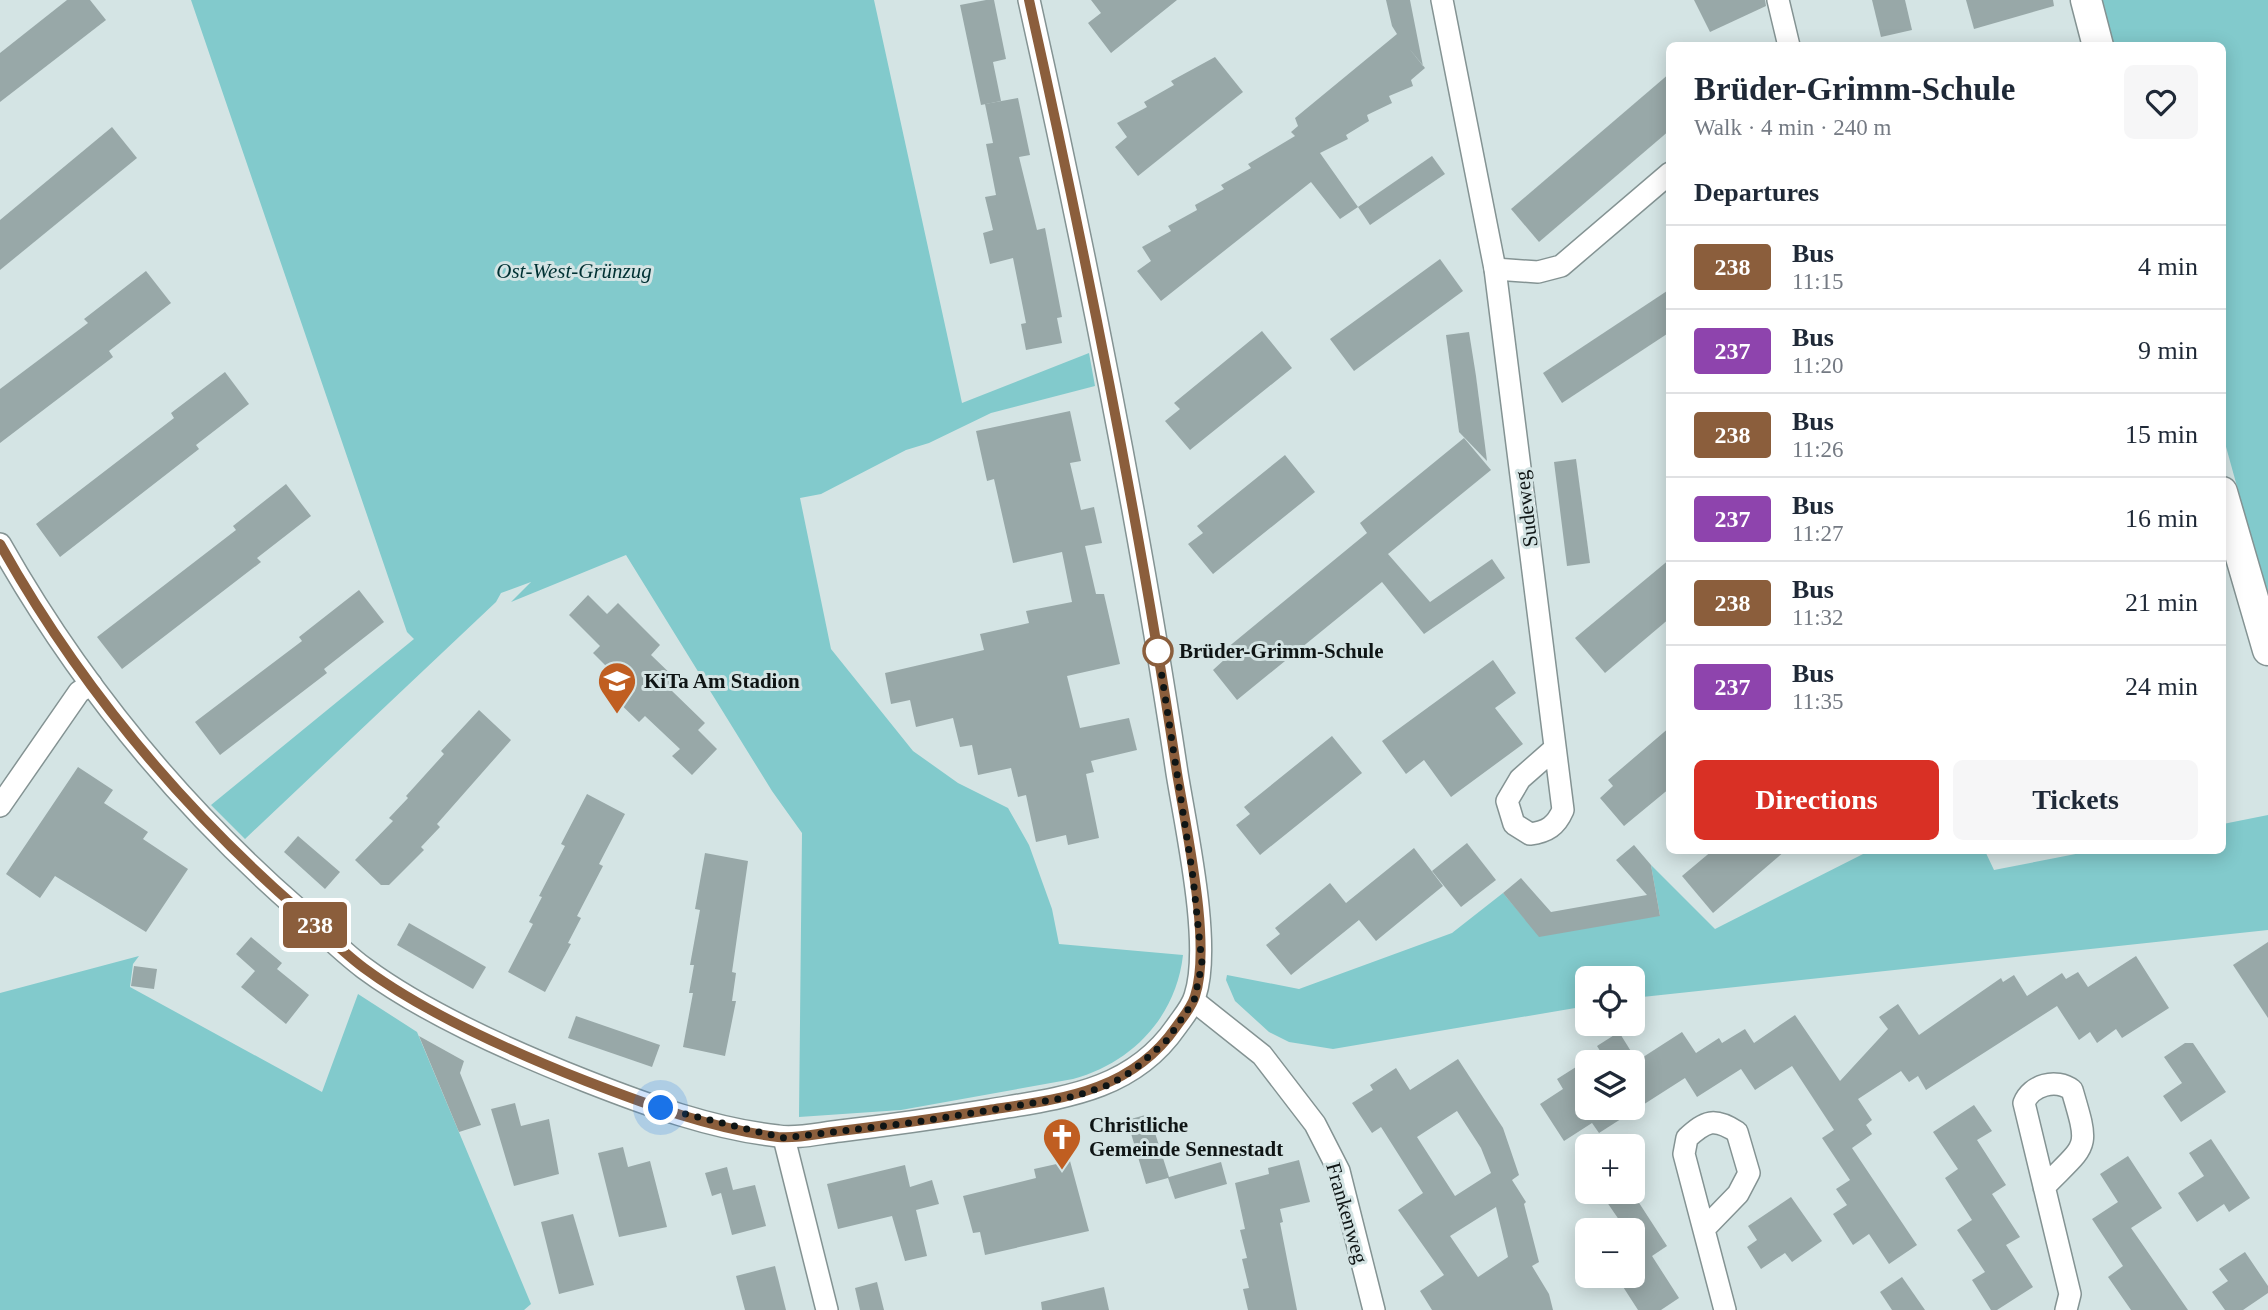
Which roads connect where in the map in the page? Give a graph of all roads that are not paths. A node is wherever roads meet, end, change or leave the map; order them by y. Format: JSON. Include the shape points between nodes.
{"nodes":[{"id":1,"x":1030,"y":0,"type":"edge"},
{"id":2,"x":1442,"y":0,"type":"edge"},
{"id":3,"x":1778,"y":0,"type":"edge"},
{"id":4,"x":2086,"y":0,"type":"edge"},
{"id":5,"x":1788,"y":42,"type":"edge"},
{"id":6,"x":2097,"y":42,"type":"edge"},
{"id":7,"x":1666,"y":176,"type":"edge"},
{"id":8,"x":1495,"y":269,"type":"junction"},
{"id":9,"x":2226,"y":506,"type":"edge"},
{"id":10,"x":0,"y":544,"type":"edge"},
{"id":11,"x":2268,"y":650,"type":"edge"},
{"id":12,"x":91,"y":684,"type":"junction"},
{"id":13,"x":1555,"y":749,"type":"dead end"},
{"id":14,"x":0,"y":806,"type":"edge"},
{"id":15,"x":1194,"y":1001,"type":"junction"},
{"id":16,"x":784,"y":1138,"type":"junction"},
{"id":17,"x":2045,"y":1187,"type":"dead end"},
{"id":18,"x":1705,"y":1228,"type":"junction"},
{"id":19,"x":827,"y":1310,"type":"edge"},
{"id":20,"x":1374,"y":1310,"type":"edge"},
{"id":21,"x":1725,"y":1310,"type":"edge"},
{"id":22,"x":2066,"y":1310,"type":"edge"}],
"edges":[{"from":1,"to":15,"type":"street","via":[[1151,608],[1195,890],[1202,964]]},
{"from":2,"to":8,"type":"street","name":"Sudeweg"},
{"from":3,"to":5,"type":"street"},
{"from":4,"to":6,"type":"street"},
{"from":7,"to":8,"type":"street","via":[[1561,266],[1538,272]]},
{"from":8,"to":13,"type":"street","name":"Sudeweg"},
{"from":9,"to":11,"type":"street"},
{"from":10,"to":12,"type":"street"},
{"from":12,"to":14,"type":"street","via":[[79,692]]},
{"from":12,"to":16,"type":"street","via":[[179,794],[365,968],[461,1026],[550,1067],[639,1102]]},
{"from":15,"to":16,"type":"street","via":[[1167,1040],[1134,1070],[1086,1093],[917,1122]]},
{"from":15,"to":20,"type":"street","name":"Frankenweg","via":[[1262,1055],[1315,1124],[1339,1171]]},
{"from":16,"to":19,"type":"street"},
{"from":17,"to":22,"type":"street","via":[[2070,1294]]},
{"from":18,"to":18,"type":"street","via":[[1738,1194],[1749,1173],[1737,1132],[1722,1122],[1702,1124],[1686,1138],[1684,1154]]},
{"from":18,"to":21,"type":"street"}]}
